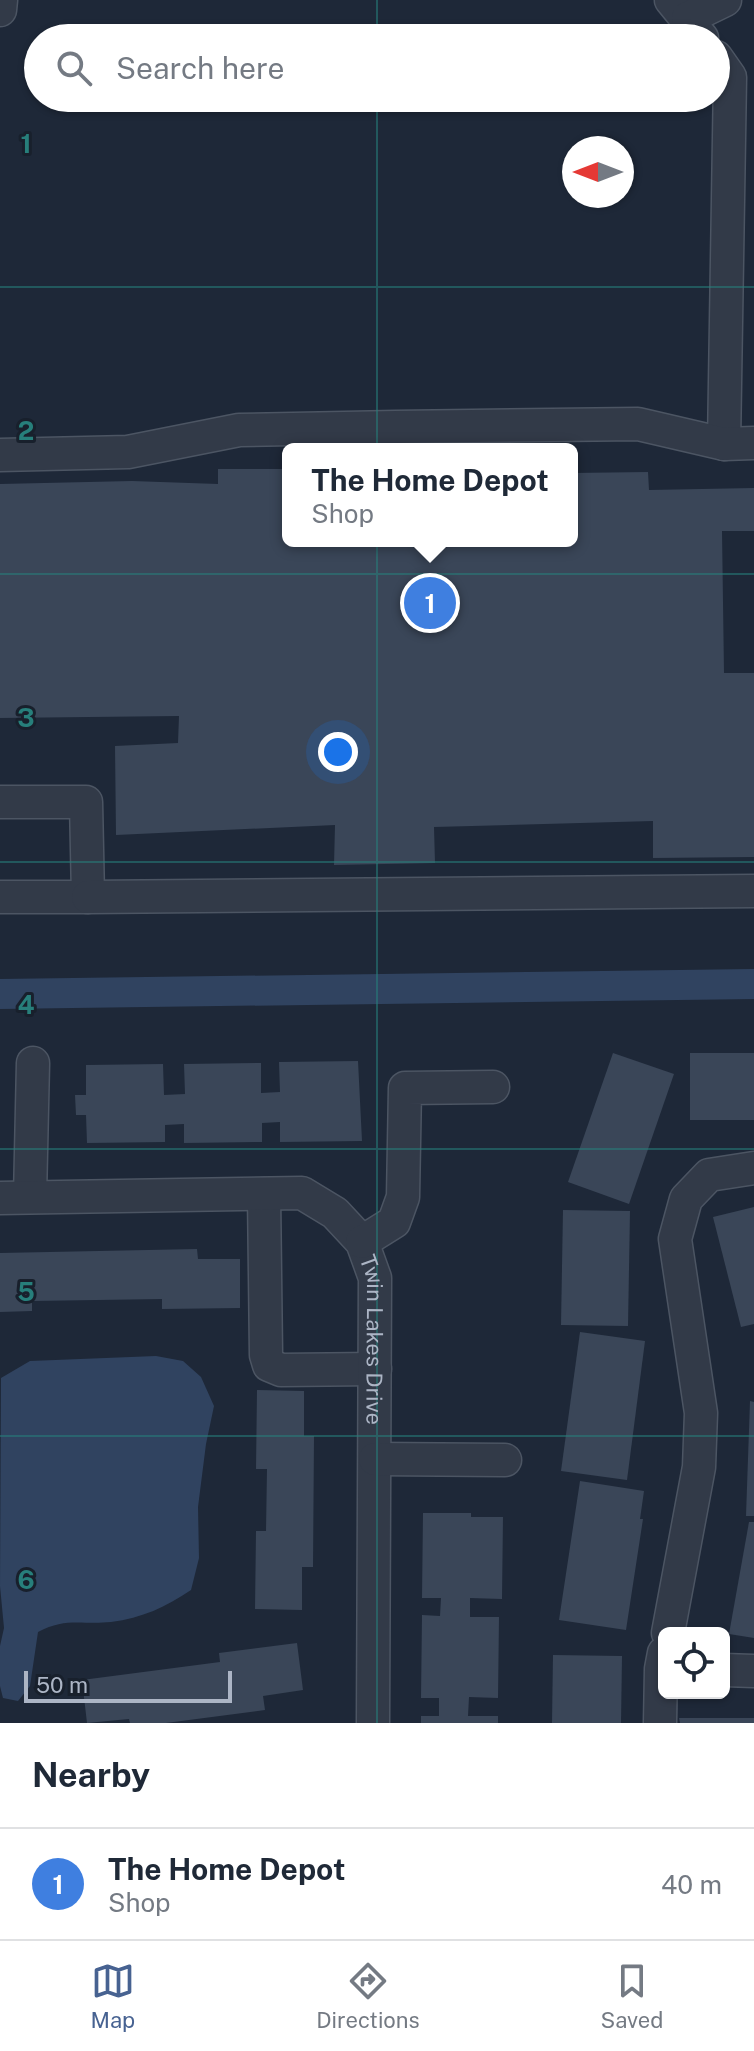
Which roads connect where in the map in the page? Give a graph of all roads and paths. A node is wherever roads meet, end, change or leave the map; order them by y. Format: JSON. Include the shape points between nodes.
{"nodes":[{"id":1,"x":1,"y":0,"type":"edge"},
{"id":2,"x":725,"y":0,"type":"edge"},
{"id":3,"x":0,"y":10,"type":"edge"},
{"id":4,"x":687,"y":19,"type":"edge"},
{"id":5,"x":733,"y":70,"type":"edge"},
{"id":6,"x":741,"y":262,"type":"edge"},
{"id":7,"x":739,"y":444,"type":"edge"},
{"id":8,"x":0,"y":455,"type":"edge"},
{"id":9,"x":0,"y":802,"type":"edge"},
{"id":10,"x":754,"y":891,"type":"edge"},
{"id":11,"x":0,"y":897,"type":"edge"},
{"id":12,"x":88,"y":897,"type":"junction"},
{"id":13,"x":33,"y":1063,"type":"dead end"},
{"id":14,"x":493,"y":1087,"type":"dead end"},
{"id":15,"x":754,"y":1168,"type":"edge"},
{"id":16,"x":264,"y":1194,"type":"junction"},
{"id":17,"x":15,"y":1198,"type":"edge"},
{"id":18,"x":362,"y":1242,"type":"junction"},
{"id":19,"x":375,"y":1369,"type":"junction"},
{"id":20,"x":375,"y":1459,"type":"junction"},
{"id":21,"x":505,"y":1460,"type":"dead end"},
{"id":22,"x":669,"y":1627,"type":"edge"},
{"id":23,"x":730,"y":1670,"type":"edge"},
{"id":24,"x":754,"y":1671,"type":"edge"},
{"id":25,"x":661,"y":1699,"type":"edge"},
{"id":26,"x":373,"y":1723,"type":"edge"},
{"id":27,"x":660,"y":1723,"type":"edge"}],
"edges":[{"from":1,"to":3,"type":"street"},
{"from":2,"to":4,"type":"street"},
{"from":5,"to":6,"type":"street"},
{"from":6,"to":7,"type":"street"},
{"from":7,"to":8,"type":"street","via":[[638,424],[250,430],[128,452]]},
{"from":9,"to":12,"type":"street","via":[[86,802]]},
{"from":10,"to":12,"type":"street"},
{"from":11,"to":12,"type":"street"},
{"from":13,"to":17,"type":"street"},
{"from":14,"to":18,"type":"street","via":[[405,1088],[403,1197],[394,1222]]},
{"from":15,"to":22,"type":"street","via":[[709,1175],[686,1199],[675,1239],[701,1413],[699,1467]]},
{"from":16,"to":17,"type":"street","name":"Twin Lakes Drive"},
{"from":16,"to":18,"type":"street","name":"Twin Lakes Drive","via":[[302,1193],[335,1213]]},
{"from":16,"to":19,"type":"street","via":[[269,1365],[281,1370]]},
{"from":18,"to":19,"type":"street","name":"Twin Lakes Drive","via":[[375,1278]]},
{"from":19,"to":20,"type":"street","name":"Twin Lakes Drive"},
{"from":20,"to":21,"type":"street"},
{"from":20,"to":26,"type":"street","name":"Twin Lakes Drive"},
{"from":23,"to":24,"type":"street"},
{"from":25,"to":27,"type":"street"}]}
